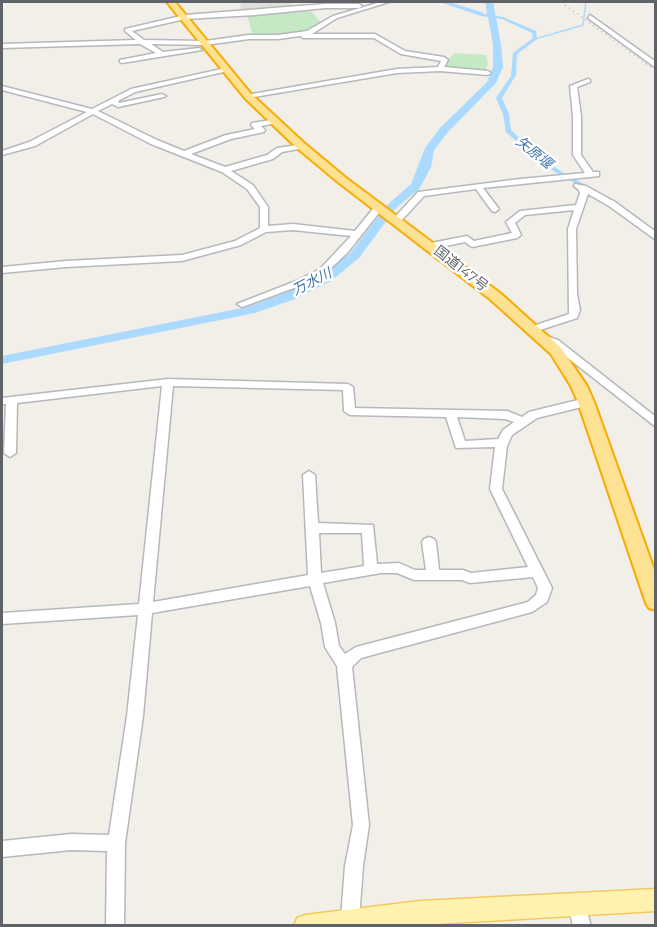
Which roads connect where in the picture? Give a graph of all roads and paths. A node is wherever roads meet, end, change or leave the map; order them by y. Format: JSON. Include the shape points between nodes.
{"nodes":[{"id":1,"x":171,"y":2,"type":"edge"},
{"id":2,"x":382,"y":2,"type":"edge"},
{"id":3,"x":259,"y":4,"type":"dead end"},
{"id":4,"x":322,"y":4,"type":"edge"},
{"id":5,"x":369,"y":6,"type":"junction"},
{"id":6,"x":268,"y":12,"type":"junction"},
{"id":7,"x":185,"y":17,"type":"junction"},
{"id":8,"x":335,"y":17,"type":"junction"},
{"id":9,"x":590,"y":17,"type":"dead end"},
{"id":10,"x":293,"y":36,"type":"junction"},
{"id":11,"x":143,"y":43,"type":"junction"},
{"id":12,"x":2,"y":46,"type":"edge"},
{"id":13,"x":207,"y":46,"type":"junction"},
{"id":14,"x":162,"y":54,"type":"junction"},
{"id":15,"x":122,"y":61,"type":"dead end"},
{"id":16,"x":656,"y":66,"type":"edge"},
{"id":17,"x":440,"y":69,"type":"junction"},
{"id":18,"x":226,"y":70,"type":"junction"},
{"id":19,"x":488,"y":73,"type":"dead end"},
{"id":20,"x":588,"y":81,"type":"dead end"},
{"id":21,"x":2,"y":88,"type":"edge"},
{"id":22,"x":162,"y":96,"type":"dead end"},
{"id":23,"x":248,"y":96,"type":"junction"},
{"id":24,"x":112,"y":100,"type":"junction"},
{"id":25,"x":92,"y":111,"type":"junction"},
{"id":26,"x":274,"y":121,"type":"junction"},
{"id":27,"x":301,"y":146,"type":"junction"},
{"id":28,"x":2,"y":153,"type":"edge"},
{"id":29,"x":183,"y":154,"type":"junction"},
{"id":30,"x":225,"y":170,"type":"junction"},
{"id":31,"x":561,"y":177,"type":"junction"},
{"id":32,"x":478,"y":187,"type":"junction"},
{"id":33,"x":583,"y":188,"type":"junction"},
{"id":34,"x":380,"y":207,"type":"junction"},
{"id":35,"x":579,"y":207,"type":"junction"},
{"id":36,"x":495,"y":208,"type":"dead end"},
{"id":37,"x":396,"y":219,"type":"junction"},
{"id":38,"x":264,"y":229,"type":"junction"},
{"id":39,"x":358,"y":234,"type":"junction"},
{"id":40,"x":656,"y":237,"type":"edge"},
{"id":41,"x":431,"y":246,"type":"junction"},
{"id":42,"x":2,"y":270,"type":"edge"},
{"id":43,"x":242,"y":304,"type":"dead end"},
{"id":44,"x":534,"y":328,"type":"junction"},
{"id":45,"x":546,"y":339,"type":"junction"},
{"id":46,"x":568,"y":368,"type":"junction"},
{"id":47,"x":593,"y":373,"type":"junction"},
{"id":48,"x":168,"y":382,"type":"junction"},
{"id":49,"x":7,"y":401,"type":"edge"},
{"id":50,"x":586,"y":402,"type":"junction"},
{"id":51,"x":650,"y":412,"type":"edge"},
{"id":52,"x":450,"y":413,"type":"junction"},
{"id":53,"x":521,"y":421,"type":"junction"},
{"id":54,"x":656,"y":423,"type":"edge"},
{"id":55,"x":502,"y":443,"type":"junction"},
{"id":56,"x":10,"y":453,"type":"dead end"},
{"id":57,"x":309,"y":475,"type":"dead end"},
{"id":58,"x":312,"y":528,"type":"junction"},
{"id":59,"x":429,"y":542,"type":"dead end"},
{"id":60,"x":371,"y":570,"type":"junction"},
{"id":61,"x":536,"y":571,"type":"junction"},
{"id":62,"x":433,"y":575,"type":"junction"},
{"id":63,"x":315,"y":581,"type":"junction"},
{"id":64,"x":656,"y":603,"type":"edge"},
{"id":65,"x":145,"y":609,"type":"junction"},
{"id":66,"x":2,"y":618,"type":"edge"},
{"id":67,"x":344,"y":664,"type":"junction"},
{"id":68,"x":116,"y":843,"type":"junction"},
{"id":69,"x":2,"y":849,"type":"edge"},
{"id":70,"x":656,"y":900,"type":"edge"},
{"id":71,"x":580,"y":915,"type":"edge"},
{"id":72,"x":351,"y":919,"type":"junction"},
{"id":73,"x":308,"y":925,"type":"edge"},
{"id":74,"x":115,"y":926,"type":"edge"}],
"edges":[{"from":1,"to":7,"type":"highway","name":"国道147号"},
{"from":2,"to":5,"type":"street"},
{"from":3,"to":6,"type":"street"},
{"from":4,"to":5,"type":"street"},
{"from":4,"to":6,"type":"street"},
{"from":4,"to":8,"type":"street"},
{"from":5,"to":8,"type":"street"},
{"from":6,"to":7,"type":"street"},
{"from":7,"to":11,"type":"street","via":[[128,29]]},
{"from":7,"to":13,"type":"highway","name":"国道147号"},
{"from":8,"to":10,"type":"street","via":[[309,33]]},
{"from":9,"to":16,"type":"street"},
{"from":10,"to":13,"type":"street","via":[[249,37]]},
{"from":10,"to":17,"type":"street","via":[[375,36],[403,53],[442,58],[445,60]]},
{"from":11,"to":12,"type":"street"},
{"from":11,"to":13,"type":"street"},
{"from":11,"to":14,"type":"street"},
{"from":13,"to":14,"type":"street"},
{"from":13,"to":18,"type":"highway","name":"国道147号"},
{"from":14,"to":15,"type":"street"},
{"from":17,"to":19,"type":"street"},
{"from":17,"to":23,"type":"street","via":[[374,74]]},
{"from":18,"to":23,"type":"highway","name":"国道147号"},
{"from":18,"to":24,"type":"street","via":[[133,90]]},
{"from":20,"to":31,"type":"street","via":[[573,86],[577,154],[593,174]]},
{"from":21,"to":25,"type":"street"},
{"from":22,"to":24,"type":"street","via":[[118,105]]},
{"from":23,"to":26,"type":"highway","name":"国道147号"},
{"from":24,"to":25,"type":"street"},
{"from":25,"to":28,"type":"street","via":[[32,144]]},
{"from":25,"to":29,"type":"street"},
{"from":26,"to":27,"type":"highway","name":"国道147号"},
{"from":26,"to":29,"type":"street","via":[[255,125],[261,130]]},
{"from":27,"to":30,"type":"street"},
{"from":27,"to":34,"type":"highway","name":"国道147号"},
{"from":29,"to":30,"type":"street"},
{"from":30,"to":38,"type":"street","via":[[250,187],[264,207]]},
{"from":31,"to":32,"type":"street"},
{"from":31,"to":33,"type":"street"},
{"from":32,"to":36,"type":"street"},
{"from":32,"to":37,"type":"street","via":[[421,194]]},
{"from":33,"to":35,"type":"street"},
{"from":33,"to":40,"type":"street"},
{"from":34,"to":37,"type":"highway","name":"国道147号"},
{"from":34,"to":39,"type":"street"},
{"from":35,"to":41,"type":"street","via":[[523,213],[510,222],[517,235],[472,244],[467,239]]},
{"from":35,"to":44,"type":"street","via":[[572,229],[573,316]]},
{"from":37,"to":41,"type":"highway","name":"国道147号"},
{"from":38,"to":39,"type":"street","via":[[293,227]]},
{"from":38,"to":42,"type":"street","via":[[238,243],[182,258]]},
{"from":39,"to":43,"type":"street","via":[[323,270]]},
{"from":41,"to":44,"type":"highway","name":"国道147号"},
{"from":44,"to":45,"type":"highway","name":"国道147号"},
{"from":45,"to":46,"type":"highway","name":"国道147号"},
{"from":45,"to":47,"type":"street"},
{"from":46,"to":47,"type":"street"},
{"from":46,"to":50,"type":"highway","name":"国道147号"},
{"from":47,"to":51,"type":"street"},
{"from":48,"to":49,"type":"street"},
{"from":48,"to":52,"type":"street","via":[[348,387],[350,411]]},
{"from":48,"to":65,"type":"street"},
{"from":49,"to":56,"type":"street"},
{"from":50,"to":53,"type":"street","via":[[532,414]]},
{"from":50,"to":64,"type":"highway","name":"国道147号"},
{"from":51,"to":54,"type":"street"},
{"from":52,"to":53,"type":"street","via":[[507,415]]},
{"from":52,"to":55,"type":"street","via":[[460,445]]},
{"from":53,"to":55,"type":"street"},
{"from":55,"to":61,"type":"street","via":[[496,489]]},
{"from":57,"to":58,"type":"street"},
{"from":58,"to":60,"type":"street","via":[[368,528]]},
{"from":58,"to":63,"type":"street"},
{"from":59,"to":62,"type":"street"},
{"from":60,"to":62,"type":"street","via":[[399,568],[414,575]]},
{"from":60,"to":63,"type":"street"},
{"from":61,"to":62,"type":"street","via":[[470,578]]},
{"from":61,"to":67,"type":"street","via":[[545,588],[542,598],[532,606],[356,653]]},
{"from":63,"to":65,"type":"street"},
{"from":63,"to":67,"type":"street","via":[[332,647]]},
{"from":65,"to":66,"type":"street"},
{"from":65,"to":68,"type":"street","via":[[135,716]]},
{"from":67,"to":72,"type":"street","via":[[361,825]]},
{"from":68,"to":69,"type":"street","via":[[71,842]]},
{"from":68,"to":74,"type":"street"},
{"from":70,"to":71,"type":"main road"},
{"from":71,"to":72,"type":"main road","via":[[420,912]]},
{"from":72,"to":73,"type":"main road"}]}
